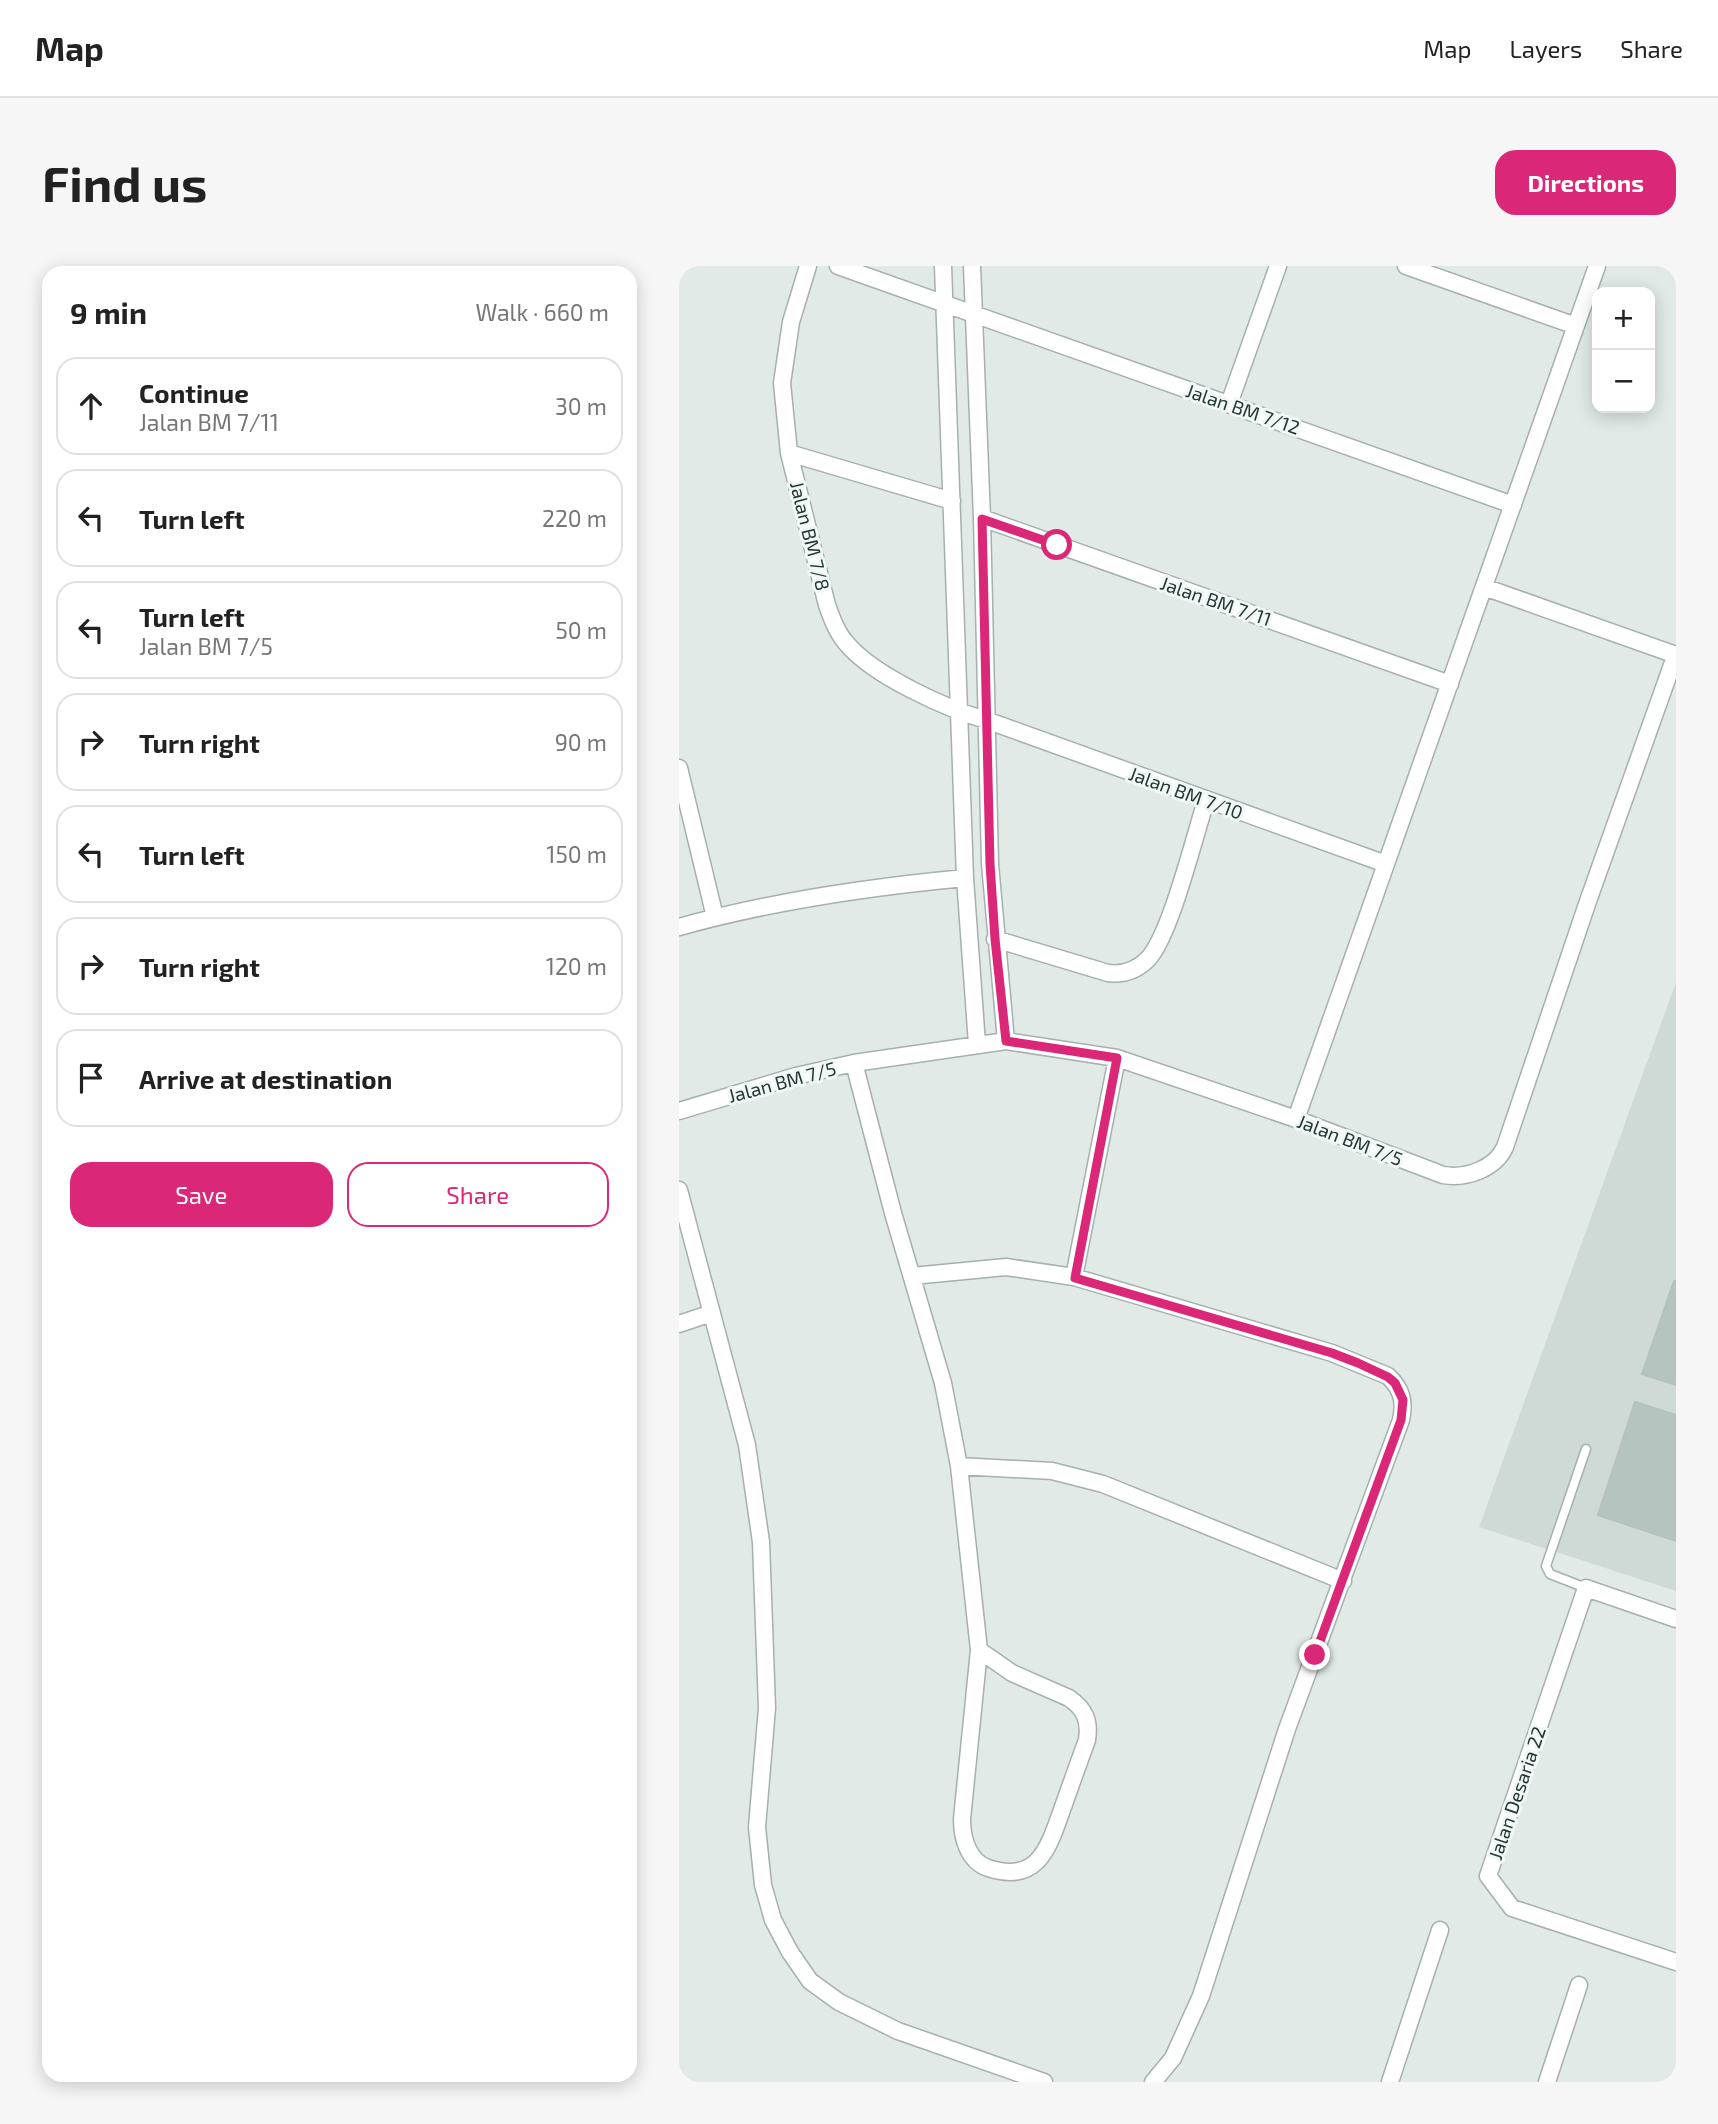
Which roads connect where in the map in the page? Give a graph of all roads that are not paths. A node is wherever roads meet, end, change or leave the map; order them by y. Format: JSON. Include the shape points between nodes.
{"nodes":[{"id":1,"x":808,"y":266,"type":"edge"},
{"id":2,"x":838,"y":266,"type":"edge"},
{"id":3,"x":943,"y":266,"type":"edge"},
{"id":4,"x":972,"y":266,"type":"edge"},
{"id":5,"x":1278,"y":266,"type":"edge"},
{"id":6,"x":1406,"y":266,"type":"edge"},
{"id":7,"x":1597,"y":266,"type":"edge"},
{"id":8,"x":944,"y":304,"type":"junction"},
{"id":9,"x":974,"y":314,"type":"junction"},
{"id":10,"x":1576,"y":326,"type":"junction"},
{"id":11,"x":1229,"y":404,"type":"junction"},
{"id":12,"x":789,"y":453,"type":"junction"},
{"id":13,"x":952,"y":501,"type":"junction"},
{"id":14,"x":1513,"y":505,"type":"junction"},
{"id":15,"x":982,"y":519,"type":"junction"},
{"id":16,"x":1484,"y":587,"type":"junction"},
{"id":17,"x":1676,"y":654,"type":"edge"},
{"id":18,"x":1450,"y":684,"type":"junction"},
{"id":19,"x":960,"y":713,"type":"junction"},
{"id":20,"x":986,"y":720,"type":"junction"},
{"id":21,"x":679,"y":768,"type":"edge"},
{"id":22,"x":1206,"y":801,"type":"junction"},
{"id":23,"x":1386,"y":864,"type":"junction"},
{"id":24,"x":965,"y":878,"type":"junction"},
{"id":25,"x":715,"y":917,"type":"junction"},
{"id":26,"x":679,"y":927,"type":"edge"},
{"id":27,"x":995,"y":939,"type":"junction"},
{"id":28,"x":1006,"y":1041,"type":"junction"},
{"id":29,"x":977,"y":1044,"type":"junction"},
{"id":30,"x":1117,"y":1058,"type":"junction"},
{"id":31,"x":854,"y":1063,"type":"junction"},
{"id":32,"x":679,"y":1111,"type":"edge"},
{"id":33,"x":1296,"y":1119,"type":"junction"},
{"id":34,"x":679,"y":1190,"type":"edge"},
{"id":35,"x":912,"y":1276,"type":"junction"},
{"id":36,"x":1075,"y":1278,"type":"junction"},
{"id":37,"x":712,"y":1313,"type":"junction"},
{"id":38,"x":679,"y":1324,"type":"edge"},
{"id":39,"x":1586,"y":1449,"type":"dead end"},
{"id":40,"x":959,"y":1466,"type":"junction"},
{"id":41,"x":1343,"y":1581,"type":"junction"},
{"id":42,"x":1586,"y":1588,"type":"junction"},
{"id":43,"x":1676,"y":1619,"type":"edge"},
{"id":44,"x":979,"y":1650,"type":"junction"},
{"id":45,"x":1440,"y":1930,"type":"dead end"},
{"id":46,"x":1676,"y":1962,"type":"edge"},
{"id":47,"x":1579,"y":1985,"type":"dead end"},
{"id":48,"x":1044,"y":2082,"type":"edge"},
{"id":49,"x":1153,"y":2082,"type":"edge"},
{"id":50,"x":1390,"y":2082,"type":"edge"},
{"id":51,"x":1548,"y":2082,"type":"edge"}],
"edges":[{"from":1,"to":12,"type":"street","name":"Jalan BM 7/8","via":[[791,322],[783,371]]},
{"from":2,"to":8,"type":"street","name":"Jalan BM 7/12"},
{"from":3,"to":8,"type":"street"},
{"from":4,"to":9,"type":"street"},
{"from":5,"to":11,"type":"street"},
{"from":6,"to":10,"type":"street"},
{"from":7,"to":10,"type":"street"},
{"from":8,"to":9,"type":"street","name":"Jalan BM 7/12"},
{"from":8,"to":13,"type":"street"},
{"from":9,"to":11,"type":"street","name":"Jalan BM 7/12"},
{"from":9,"to":15,"type":"street"},
{"from":10,"to":14,"type":"street"},
{"from":11,"to":14,"type":"street","name":"Jalan BM 7/12"},
{"from":12,"to":13,"type":"street"},
{"from":12,"to":19,"type":"street","name":"Jalan BM 7/8","via":[[827,605],[846,644],[890,677]]},
{"from":13,"to":19,"type":"street"},
{"from":14,"to":16,"type":"street"},
{"from":15,"to":18,"type":"street","name":"Jalan BM 7/11"},
{"from":15,"to":20,"type":"street"},
{"from":16,"to":17,"type":"street"},
{"from":16,"to":18,"type":"street"},
{"from":17,"to":33,"type":"street","name":"Jalan BM 7/5","via":[[1498,1159],[1479,1170],[1443,1175]]},
{"from":18,"to":23,"type":"street"},
{"from":19,"to":20,"type":"street","name":"Jalan BM 7/8"},
{"from":19,"to":24,"type":"street"},
{"from":20,"to":22,"type":"street","name":"Jalan BM 7/10"},
{"from":20,"to":27,"type":"street"},
{"from":21,"to":25,"type":"street"},
{"from":22,"to":23,"type":"street","name":"Jalan BM 7/10"},
{"from":22,"to":27,"type":"street","via":[[1170,914],[1153,952],[1141,965],[1125,973],[1108,973]]},
{"from":23,"to":33,"type":"street"},
{"from":24,"to":25,"type":"street","via":[[884,885]]},
{"from":24,"to":29,"type":"street"},
{"from":25,"to":26,"type":"street"},
{"from":27,"to":28,"type":"street"},
{"from":28,"to":29,"type":"street","name":"Jalan BM 7/5"},
{"from":28,"to":30,"type":"street","name":"Jalan BM 7/5"},
{"from":29,"to":31,"type":"street","name":"Jalan BM 7/5"},
{"from":30,"to":33,"type":"street","name":"Jalan BM 7/5"},
{"from":30,"to":36,"type":"street"},
{"from":31,"to":32,"type":"street","name":"Jalan BM 7/5"},
{"from":31,"to":35,"type":"street"},
{"from":34,"to":37,"type":"street"},
{"from":35,"to":36,"type":"street","via":[[1006,1267]]},
{"from":35,"to":40,"type":"street","via":[[943,1383]]},
{"from":36,"to":41,"type":"street","via":[[1332,1353],[1395,1383],[1403,1400],[1401,1420]]},
{"from":37,"to":38,"type":"street"},
{"from":37,"to":48,"type":"street","via":[[747,1445],[761,1542],[767,1708],[757,1827],[763,1885],[773,1920],[810,1981],[839,2003],[898,2031]]},
{"from":39,"to":42,"type":"lane","via":[[1546,1566],[1550,1574]]},
{"from":40,"to":41,"type":"street","via":[[1052,1471],[1103,1485]]},
{"from":40,"to":44,"type":"street"},
{"from":41,"to":49,"type":"street","via":[[1287,1729],[1201,1996],[1173,2058]]},
{"from":42,"to":43,"type":"street"},
{"from":42,"to":46,"type":"street","name":"Jalan Desaria 22","via":[[1488,1876],[1512,1908]]},
{"from":44,"to":44,"type":"street","via":[[962,1836],[970,1854],[985,1867],[1016,1872],[1045,1853],[1087,1740],[1087,1720],[1069,1698],[1012,1673]]},
{"from":45,"to":50,"type":"street"},
{"from":47,"to":51,"type":"street"}]}
